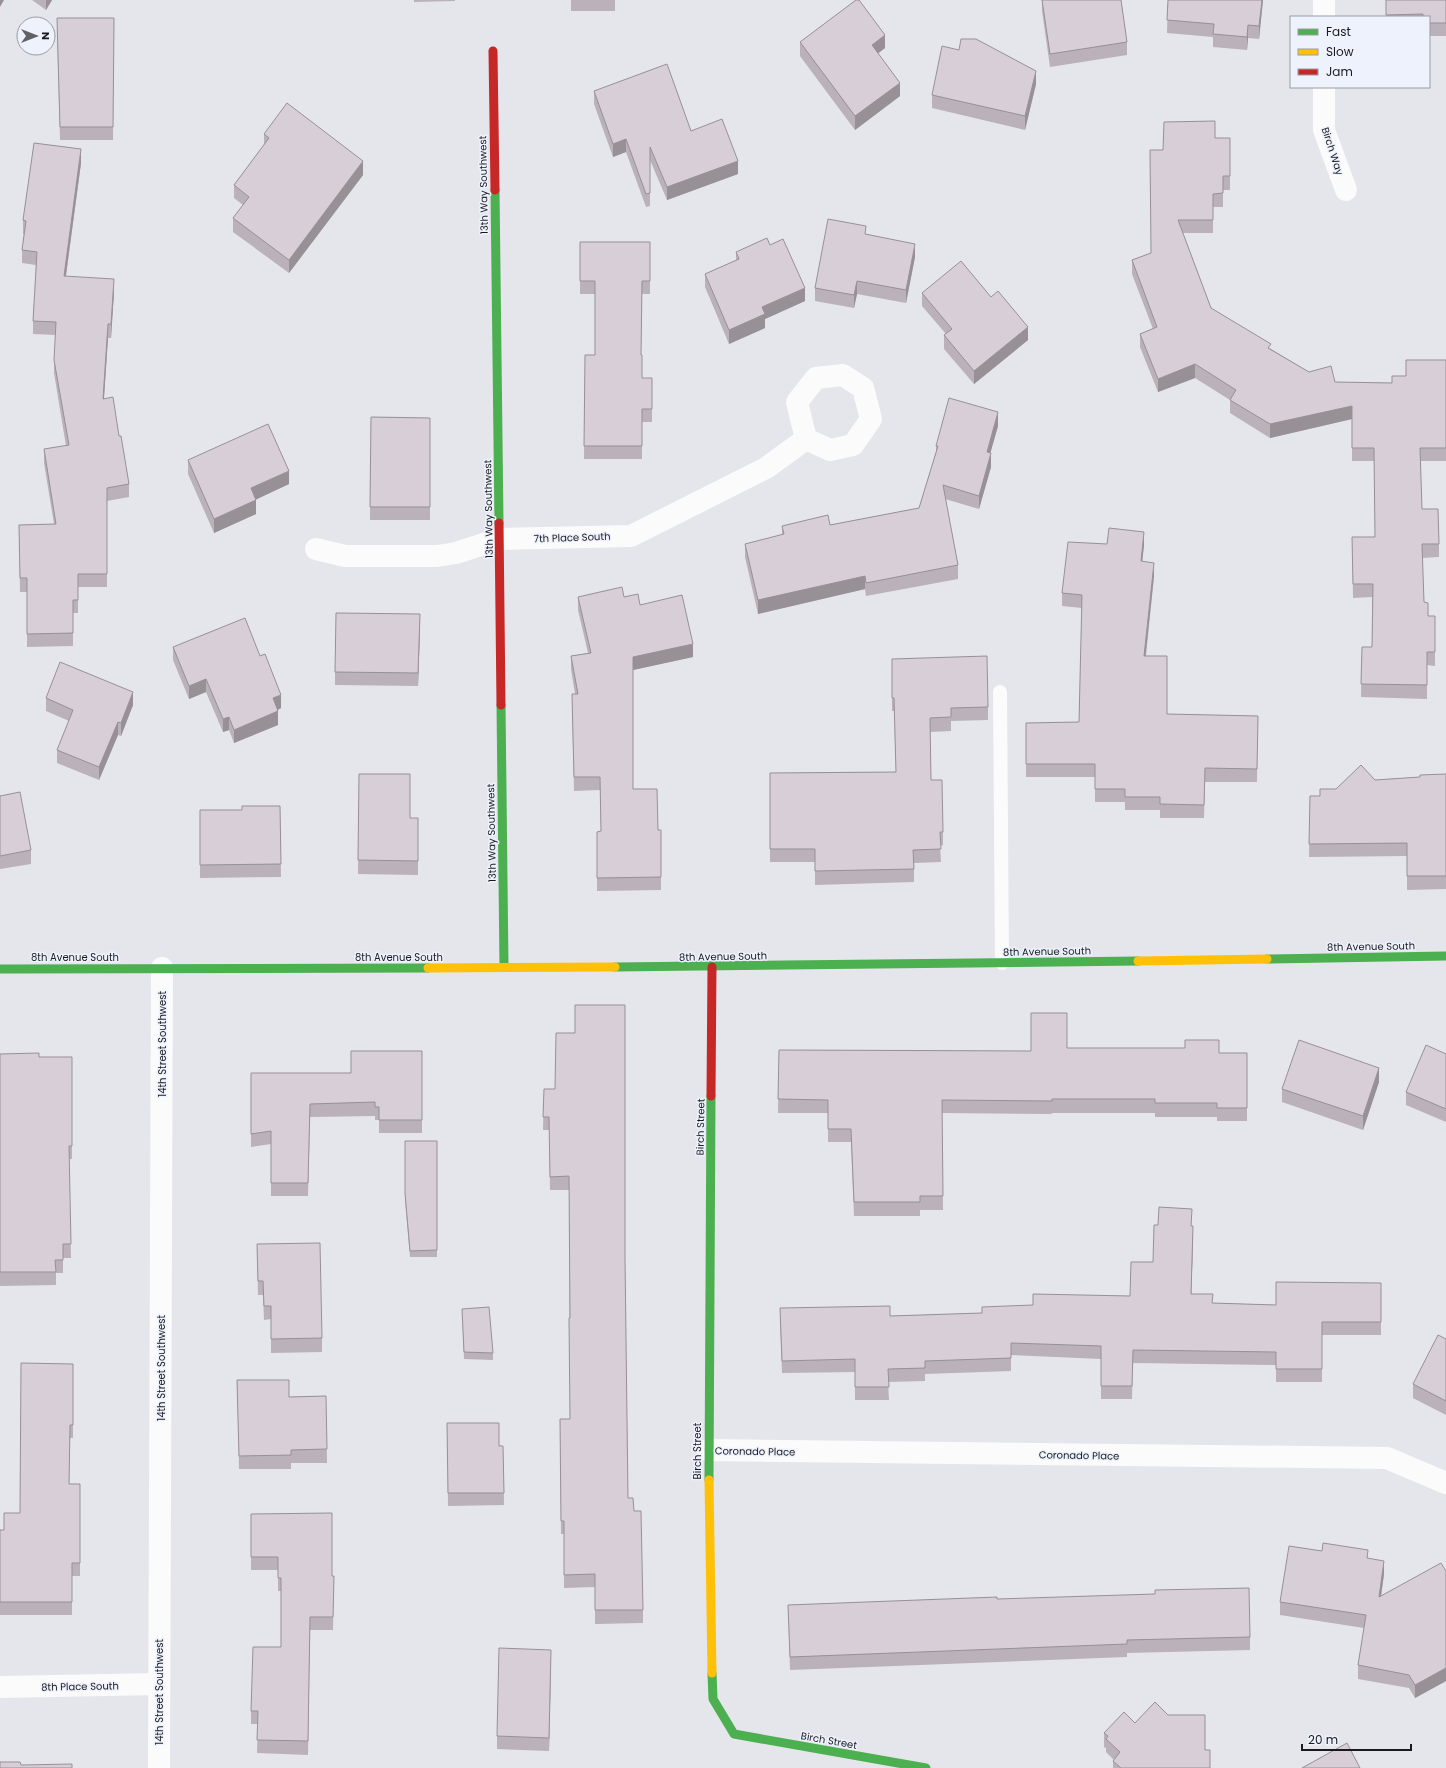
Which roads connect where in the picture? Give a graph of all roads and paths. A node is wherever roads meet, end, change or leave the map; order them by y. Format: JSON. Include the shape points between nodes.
{"nodes":[{"id":1,"x":1324,"y":0,"type":"edge"},
{"id":2,"x":1324,"y":16,"type":"edge"},
{"id":3,"x":492,"y":51,"type":"dead end"},
{"id":4,"x":1324,"y":88,"type":"edge"},
{"id":5,"x":1346,"y":190,"type":"dead end"},
{"id":6,"x":806,"y":439,"type":"dead end"},
{"id":7,"x":499,"y":539,"type":"junction"},
{"id":8,"x":316,"y":549,"type":"dead end"},
{"id":9,"x":1000,"y":692,"type":"dead end"},
{"id":10,"x":1446,"y":956,"type":"edge"},
{"id":11,"x":1002,"y":963,"type":"junction"},
{"id":12,"x":712,"y":967,"type":"junction"},
{"id":13,"x":162,"y":968,"type":"junction"},
{"id":14,"x":504,"y":968,"type":"junction"},
{"id":15,"x":0,"y":969,"type":"edge"},
{"id":16,"x":708,"y":1450,"type":"junction"},
{"id":17,"x":1446,"y":1483,"type":"edge"},
{"id":18,"x":159,"y":1684,"type":"junction"},
{"id":19,"x":0,"y":1687,"type":"edge"},
{"id":20,"x":159,"y":1768,"type":"edge"},
{"id":21,"x":926,"y":1768,"type":"edge"}],
"edges":[{"from":1,"to":2,"type":"street"},
{"from":3,"to":7,"type":"street","name":"13th Way Southwest"},
{"from":4,"to":5,"type":"street","name":"Birch Way","via":[[1324,130]]},
{"from":6,"to":7,"type":"street","name":"7th Place South","via":[[766,468],[631,536]]},
{"from":7,"to":8,"type":"street","name":"7th Place South","via":[[438,556],[345,556]]},
{"from":7,"to":14,"type":"street","name":"13th Way Southwest"},
{"from":9,"to":11,"type":"lane"},
{"from":10,"to":11,"type":"street","name":"8th Avenue South"},
{"from":11,"to":12,"type":"street","name":"8th Avenue South"},
{"from":12,"to":14,"type":"street","name":"8th Avenue South"},
{"from":12,"to":16,"type":"street","name":"Birch Street"},
{"from":13,"to":14,"type":"street","name":"8th Avenue South"},
{"from":13,"to":15,"type":"street","name":"8th Avenue South"},
{"from":13,"to":18,"type":"street","name":"14th Street Southwest"},
{"from":16,"to":17,"type":"street","name":"Coronado Place","via":[[1388,1458]]},
{"from":16,"to":21,"type":"street","name":"Birch Street","via":[[713,1699],[734,1734]]},
{"from":18,"to":19,"type":"street","name":"8th Place South"},
{"from":18,"to":20,"type":"street","name":"14th Street Southwest"}]}
